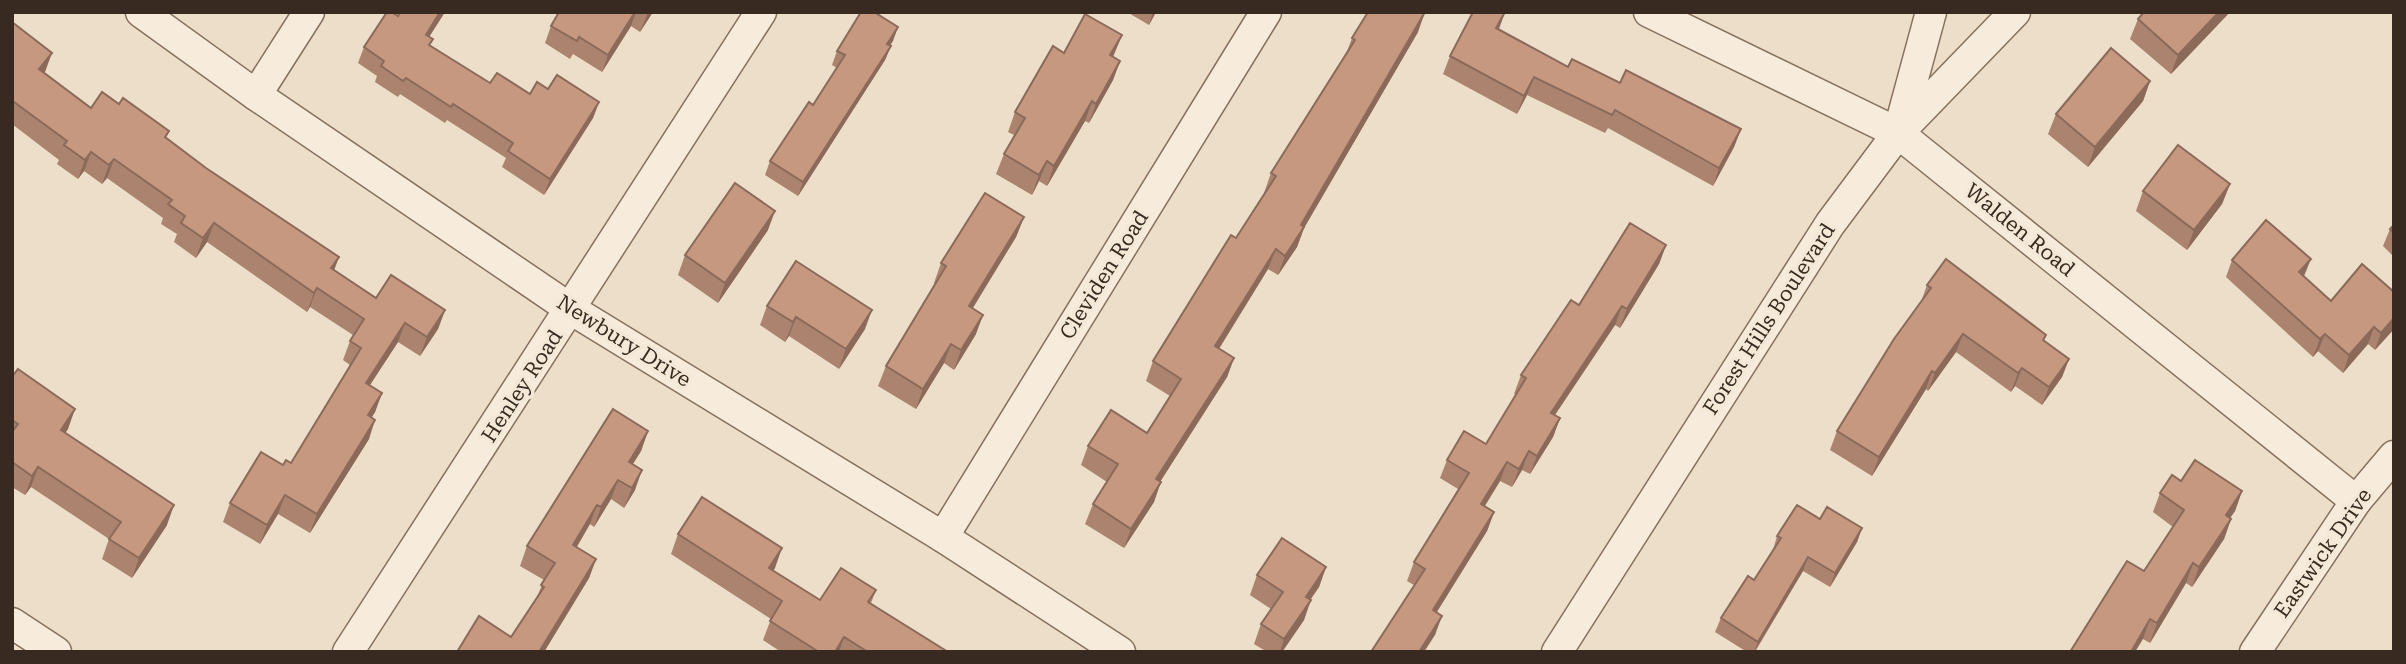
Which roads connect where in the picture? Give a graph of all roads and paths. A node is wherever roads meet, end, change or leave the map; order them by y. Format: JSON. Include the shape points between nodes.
{"nodes":[{"id":1,"x":141,"y":12,"type":"edge"},
{"id":2,"x":309,"y":12,"type":"edge"},
{"id":3,"x":761,"y":12,"type":"edge"},
{"id":4,"x":1266,"y":12,"type":"edge"},
{"id":5,"x":1650,"y":12,"type":"edge"},
{"id":6,"x":1931,"y":12,"type":"edge"},
{"id":7,"x":2015,"y":12,"type":"edge"},
{"id":8,"x":256,"y":95,"type":"junction"},
{"id":9,"x":1898,"y":133,"type":"junction"},
{"id":10,"x":572,"y":310,"type":"junction"},
{"id":11,"x":2394,"y":456,"type":"edge"},
{"id":12,"x":2356,"y":501,"type":"junction"},
{"id":13,"x":943,"y":537,"type":"junction"},
{"id":14,"x":12,"y":623,"type":"edge"},
{"id":15,"x":55,"y":652,"type":"edge"},
{"id":16,"x":348,"y":652,"type":"edge"},
{"id":17,"x":1120,"y":652,"type":"edge"},
{"id":18,"x":1557,"y":652,"type":"edge"},
{"id":19,"x":2255,"y":652,"type":"edge"}],
"edges":[{"from":1,"to":8,"type":"street","name":"Newbury Drive"},
{"from":2,"to":8,"type":"street"},
{"from":3,"to":10,"type":"street","name":"Henley Road"},
{"from":4,"to":13,"type":"street","name":"Cleviden Road"},
{"from":5,"to":9,"type":"street","name":"Walden Road"},
{"from":6,"to":9,"type":"street"},
{"from":7,"to":9,"type":"street","name":"Forest Hills Boulevard"},
{"from":8,"to":10,"type":"street","name":"Newbury Drive"},
{"from":9,"to":12,"type":"street","name":"Walden Road"},
{"from":9,"to":18,"type":"street","name":"Forest Hills Boulevard","via":[[1830,224]]},
{"from":10,"to":13,"type":"street","name":"Newbury Drive"},
{"from":10,"to":16,"type":"street","name":"Henley Road"},
{"from":11,"to":12,"type":"street","name":"Eastwick Drive"},
{"from":12,"to":19,"type":"street","name":"Eastwick Drive"},
{"from":13,"to":17,"type":"street","name":"Newbury Drive"},
{"from":14,"to":15,"type":"street"}]}
